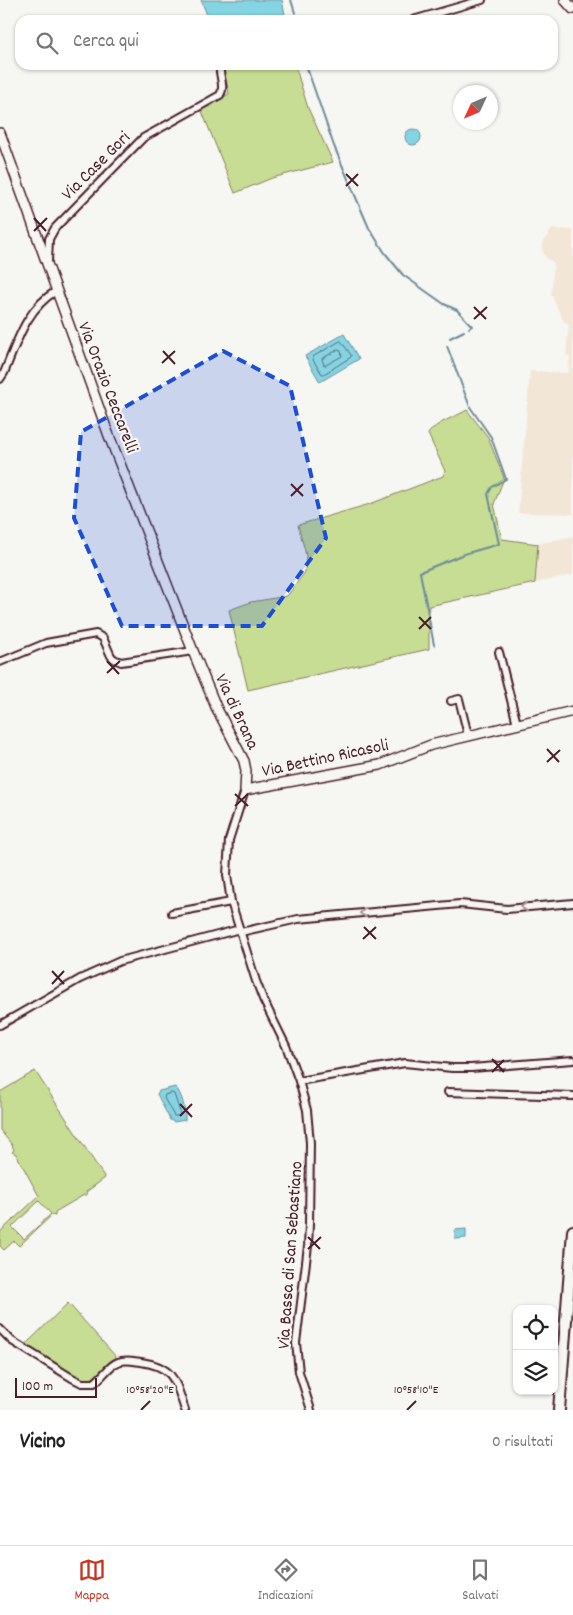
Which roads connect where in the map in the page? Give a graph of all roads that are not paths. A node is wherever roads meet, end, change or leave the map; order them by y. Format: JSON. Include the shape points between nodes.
{"nodes":[{"id":1,"x":482,"y":0,"type":"edge"},
{"id":2,"x":566,"y":0,"type":"edge"},
{"id":3,"x":573,"y":9,"type":"edge"},
{"id":4,"x":430,"y":15,"type":"edge"},
{"id":5,"x":219,"y":70,"type":"edge"},
{"id":6,"x":0,"y":133,"type":"edge"},
{"id":7,"x":48,"y":266,"type":"junction"},
{"id":8,"x":56,"y":291,"type":"junction"},
{"id":9,"x":0,"y":379,"type":"edge"},
{"id":10,"x":193,"y":651,"type":"junction"},
{"id":11,"x":499,"y":652,"type":"dead end"},
{"id":12,"x":0,"y":662,"type":"edge"},
{"id":13,"x":451,"y":700,"type":"dead end"},
{"id":14,"x":573,"y":711,"type":"edge"},
{"id":15,"x":517,"y":724,"type":"junction"},
{"id":16,"x":468,"y":735,"type":"junction"},
{"id":17,"x":245,"y":790,"type":"junction"},
{"id":18,"x":232,"y":902,"type":"junction"},
{"id":19,"x":573,"y":903,"type":"edge"},
{"id":20,"x":172,"y":913,"type":"dead end"},
{"id":21,"x":241,"y":931,"type":"junction"},
{"id":22,"x":0,"y":1025,"type":"edge"},
{"id":23,"x":573,"y":1060,"type":"edge"},
{"id":24,"x":299,"y":1081,"type":"junction"},
{"id":25,"x":448,"y":1092,"type":"dead end"},
{"id":26,"x":573,"y":1096,"type":"edge"},
{"id":27,"x":573,"y":1232,"type":"edge"},
{"id":28,"x":0,"y":1329,"type":"edge"},
{"id":29,"x":185,"y":1410,"type":"edge"},
{"id":30,"x":311,"y":1410,"type":"edge"},
{"id":31,"x":559,"y":1410,"type":"edge"}],
"edges":[{"from":1,"to":4,"type":"street"},
{"from":2,"to":3,"type":"street"},
{"from":5,"to":7,"type":"street","name":"Via Case Gori","via":[[223,90],[220,95],[143,138],[55,228],[49,239]]},
{"from":6,"to":7,"type":"street","name":"Via Orazio Ceccarelli"},
{"from":7,"to":8,"type":"street","name":"Via Orazio Ceccarelli"},
{"from":8,"to":9,"type":"street","via":[[42,300],[28,318]]},
{"from":8,"to":10,"type":"street","name":"Via Orazio Ceccarelli"},
{"from":10,"to":12,"type":"street","via":[[121,662],[111,656],[104,638],[93,634],[46,643]]},
{"from":10,"to":17,"type":"street","name":"Via di Brana","via":[[216,707],[244,761]]},
{"from":11,"to":15,"type":"street"},
{"from":13,"to":16,"type":"street","via":[[459,700]]},
{"from":14,"to":15,"type":"street","name":"Via Bettino Ricasoli"},
{"from":15,"to":16,"type":"street","name":"Via Bettino Ricasoli"},
{"from":16,"to":17,"type":"street","name":"Via Bettino Ricasoli","via":[[380,765]]},
{"from":17,"to":18,"type":"street","name":"Via di Brana","via":[[229,840],[227,875]]},
{"from":18,"to":20,"type":"street"},
{"from":18,"to":21,"type":"street","name":"Via di Brana"},
{"from":19,"to":21,"type":"street","one_way":true,"via":[[507,909],[460,904],[298,919]]},
{"from":21,"to":22,"type":"street","via":[[120,961],[80,979]]},
{"from":21,"to":24,"type":"street","name":"Via Bassa di San Sebastiano","via":[[263,999]]},
{"from":23,"to":24,"type":"street","via":[[471,1068],[405,1063]]},
{"from":24,"to":30,"type":"street","name":"Via Bassa di San Sebastiano","via":[[307,1110],[311,1189],[308,1246],[296,1344],[299,1372]]},
{"from":25,"to":26,"type":"street"},
{"from":27,"to":31,"type":"main road"},
{"from":28,"to":29,"type":"street","via":[[12,1341],[82,1383],[94,1383],[119,1362],[131,1360],[158,1365],[172,1377]]}]}
